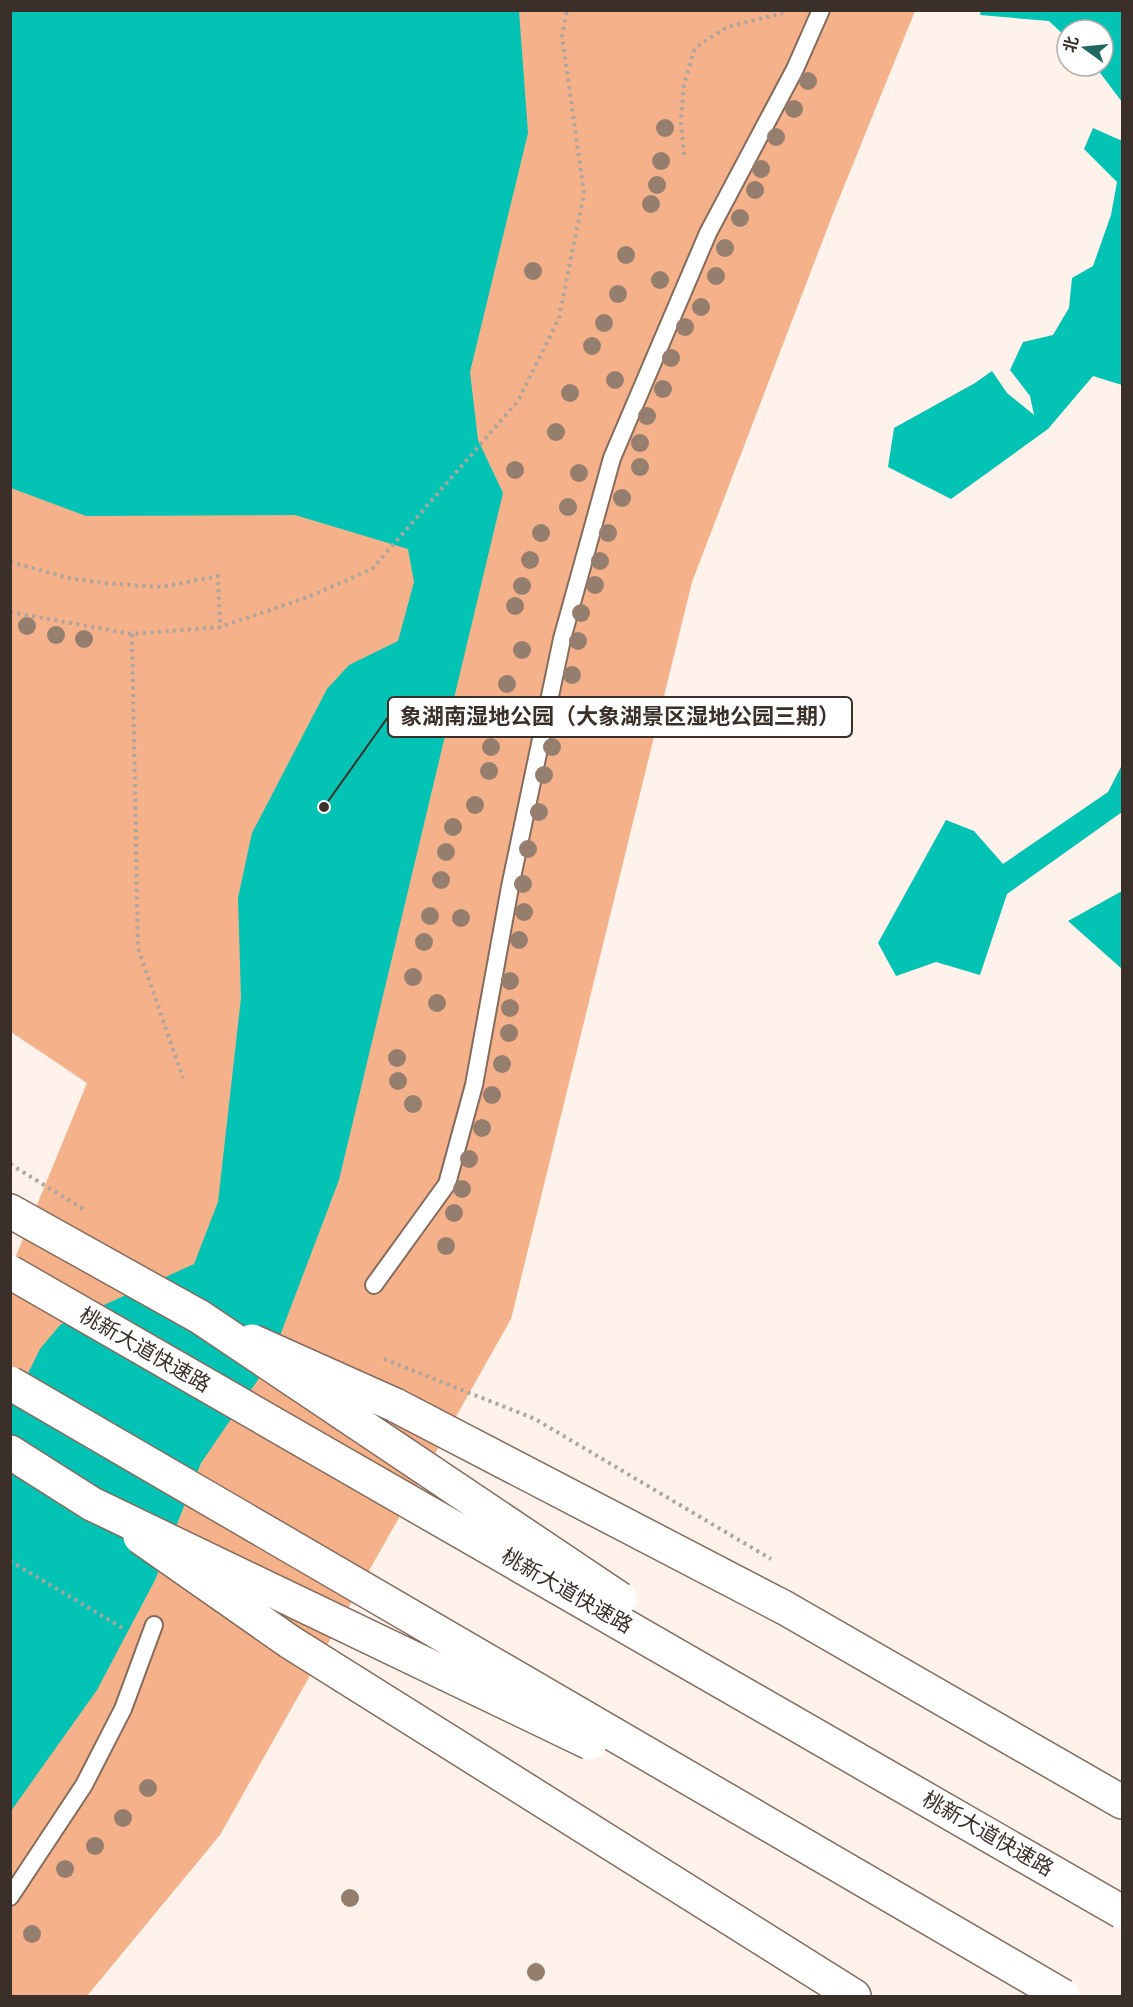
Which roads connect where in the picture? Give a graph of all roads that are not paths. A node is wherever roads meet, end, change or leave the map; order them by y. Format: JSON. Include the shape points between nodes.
{"nodes":[{"id":1,"x":821,"y":10,"type":"edge"},
{"id":2,"x":10,"y":1211,"type":"edge"},
{"id":3,"x":10,"y":1272,"type":"edge"},
{"id":4,"x":374,"y":1285,"type":"dead end"},
{"id":5,"x":200,"y":1317,"type":"junction"},
{"id":6,"x":10,"y":1383,"type":"edge"},
{"id":7,"x":10,"y":1452,"type":"edge"},
{"id":8,"x":92,"y":1504,"type":"junction"},
{"id":9,"x":154,"y":1625,"type":"dead end"},
{"id":10,"x":864,"y":1762,"type":"junction"},
{"id":11,"x":1122,"y":1802,"type":"edge"},
{"id":12,"x":811,"y":1849,"type":"junction"},
{"id":13,"x":10,"y":1897,"type":"edge"},
{"id":14,"x":1122,"y":1912,"type":"edge"},
{"id":15,"x":854,"y":1996,"type":"edge"},
{"id":16,"x":1063,"y":1996,"type":"edge"}],
"edges":[{"from":1,"to":4,"type":"lane","via":[[795,69],[708,233],[612,458],[562,639],[510,886],[474,1085],[447,1184]]},
{"from":2,"to":5,"type":"main road"},
{"from":3,"to":10,"type":"main road","name":"桃新大道快速路","bridge":true},
{"from":5,"to":10,"type":"main road","bridge":true},
{"from":5,"to":11,"type":"main road","bridge":true,"via":[[395,1405],[785,1608]]},
{"from":6,"to":12,"type":"main road","bridge":true},
{"from":7,"to":8,"type":"main road"},
{"from":8,"to":12,"type":"main road","bridge":true},
{"from":8,"to":15,"type":"main road","bridge":true,"via":[[290,1642]]},
{"from":9,"to":13,"type":"lane","via":[[123,1709],[84,1785]]},
{"from":10,"to":14,"type":"main road","name":"桃新大道快速路","bridge":true},
{"from":12,"to":16,"type":"main road","bridge":true}]}
